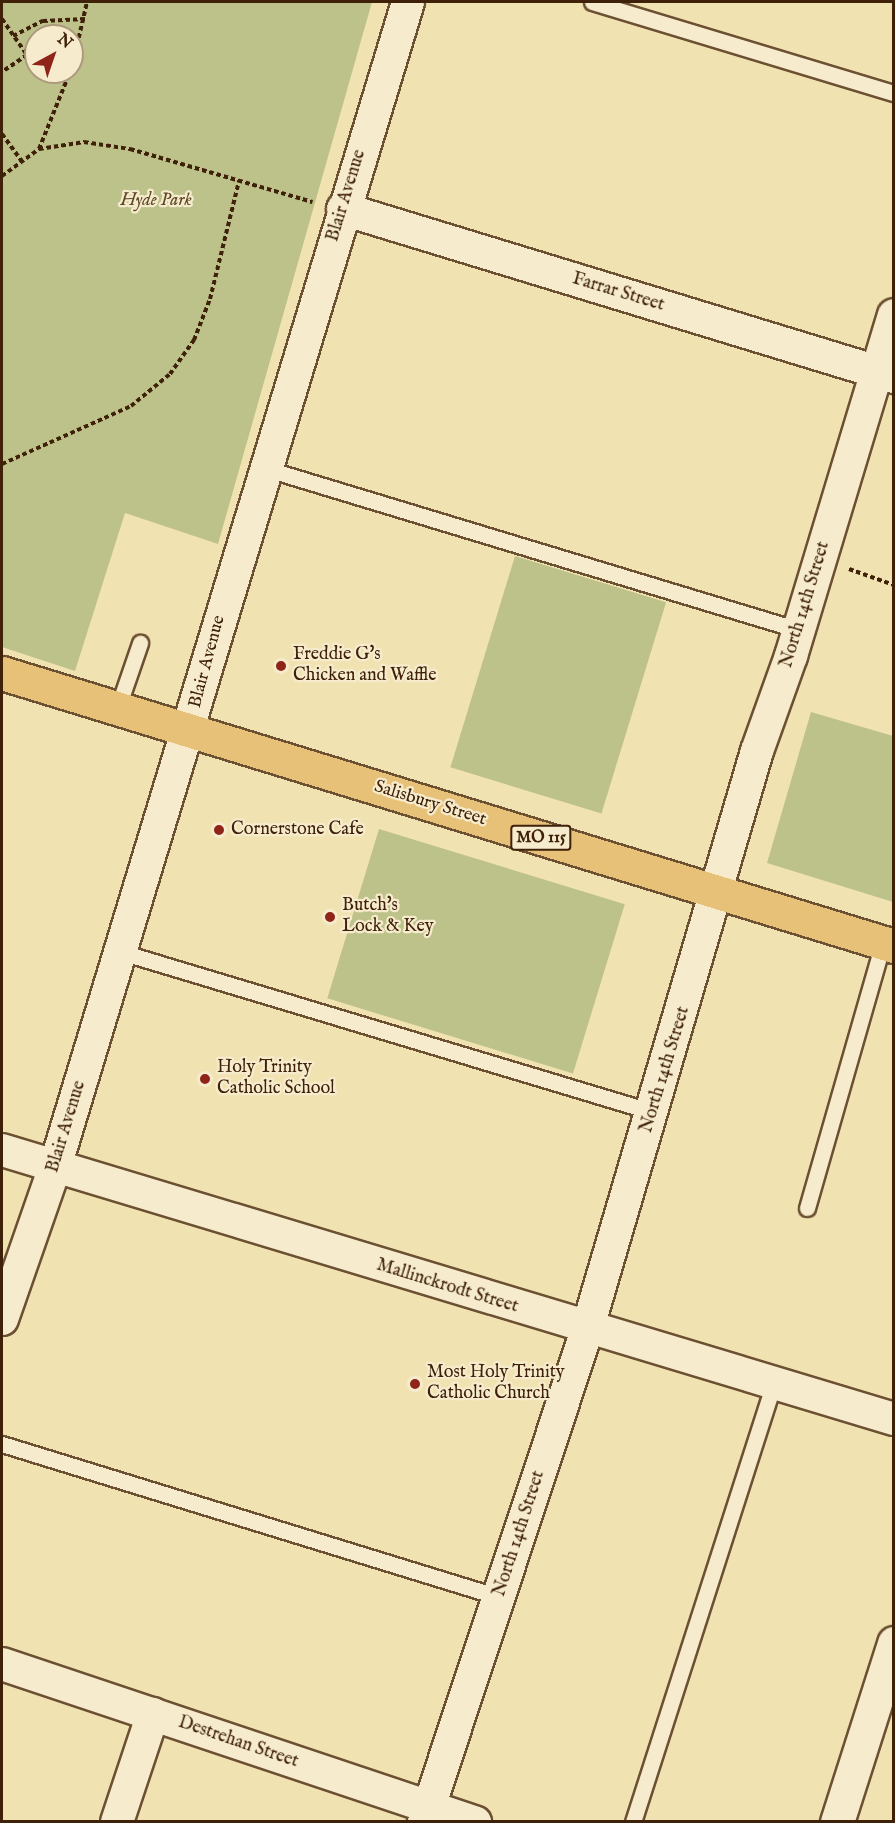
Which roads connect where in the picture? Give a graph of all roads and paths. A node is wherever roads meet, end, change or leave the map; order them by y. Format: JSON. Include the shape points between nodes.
{"nodes":[{"id":1,"x":87,"y":2,"type":"edge"},
{"id":2,"x":408,"y":2,"type":"edge"},
{"id":3,"x":592,"y":2,"type":"edge"},
{"id":4,"x":2,"y":19,"type":"edge"},
{"id":5,"x":85,"y":19,"type":"junction"},
{"id":6,"x":84,"y":24,"type":"edge"},
{"id":7,"x":13,"y":36,"type":"junction"},
{"id":8,"x":2,"y":72,"type":"edge"},
{"id":9,"x":65,"y":84,"type":"edge"},
{"id":10,"x":894,"y":93,"type":"edge"},
{"id":11,"x":2,"y":134,"type":"edge"},
{"id":12,"x":39,"y":149,"type":"junction"},
{"id":13,"x":22,"y":162,"type":"junction"},
{"id":14,"x":2,"y":176,"type":"edge"},
{"id":15,"x":239,"y":181,"type":"junction"},
{"id":16,"x":312,"y":202,"type":"dead end"},
{"id":17,"x":343,"y":209,"type":"junction"},
{"id":18,"x":894,"y":315,"type":"edge"},
{"id":19,"x":885,"y":374,"type":"edge"},
{"id":20,"x":2,"y":464,"type":"edge"},
{"id":21,"x":264,"y":468,"type":"junction"},
{"id":22,"x":820,"y":560,"type":"junction"},
{"id":23,"x":894,"y":585,"type":"edge"},
{"id":24,"x":799,"y":630,"type":"junction"},
{"id":25,"x":140,"y":643,"type":"dead end"},
{"id":26,"x":2,"y":673,"type":"edge"},
{"id":27,"x":118,"y":707,"type":"junction"},
{"id":28,"x":189,"y":729,"type":"junction"},
{"id":29,"x":718,"y":892,"type":"junction"},
{"id":30,"x":888,"y":944,"type":"edge"},
{"id":31,"x":121,"y":952,"type":"junction"},
{"id":32,"x":653,"y":1112,"type":"junction"},
{"id":33,"x":2,"y":1150,"type":"edge"},
{"id":34,"x":55,"y":1167,"type":"junction"},
{"id":35,"x":807,"y":1208,"type":"dead end"},
{"id":36,"x":2,"y":1319,"type":"edge"},
{"id":37,"x":587,"y":1330,"type":"junction"},
{"id":38,"x":773,"y":1385,"type":"junction"},
{"id":39,"x":894,"y":1419,"type":"edge"},
{"id":40,"x":2,"y":1444,"type":"edge"},
{"id":41,"x":499,"y":1597,"type":"junction"},
{"id":42,"x":894,"y":1643,"type":"edge"},
{"id":43,"x":2,"y":1664,"type":"edge"},
{"id":44,"x":153,"y":1714,"type":"junction"},
{"id":45,"x":427,"y":1814,"type":"edge"},
{"id":46,"x":117,"y":1821,"type":"edge"},
{"id":47,"x":475,"y":1821,"type":"edge"},
{"id":48,"x":633,"y":1821,"type":"edge"},
{"id":49,"x":837,"y":1821,"type":"edge"}],
"edges":[{"from":1,"to":5,"type":"path"},
{"from":2,"to":17,"type":"street","name":"Blair Avenue"},
{"from":3,"to":10,"type":"lane"},
{"from":4,"to":7,"type":"path"},
{"from":5,"to":6,"type":"path"},
{"from":5,"to":7,"type":"path","via":[[43,21]]},
{"from":7,"to":8,"type":"path","via":[[27,55]]},
{"from":9,"to":12,"type":"path"},
{"from":11,"to":13,"type":"path"},
{"from":12,"to":13,"type":"path"},
{"from":12,"to":15,"type":"path","via":[[84,142],[130,149]]},
{"from":13,"to":14,"type":"path"},
{"from":15,"to":16,"type":"path"},
{"from":15,"to":20,"type":"path","via":[[210,299],[194,340],[170,374],[131,406]]},
{"from":17,"to":19,"type":"street","name":"Farrar Street"},
{"from":17,"to":21,"type":"street","name":"Blair Avenue"},
{"from":18,"to":19,"type":"street","name":"North 14th Street"},
{"from":19,"to":22,"type":"street","name":"North 14th Street"},
{"from":21,"to":24,"type":"lane"},
{"from":21,"to":28,"type":"street","name":"Blair Avenue"},
{"from":22,"to":23,"type":"path"},
{"from":22,"to":24,"type":"street","name":"North 14th Street"},
{"from":24,"to":29,"type":"street","name":"North 14th Street","via":[[757,751]]},
{"from":25,"to":27,"type":"lane"},
{"from":26,"to":27,"type":"main road","name":"Salisbury Street","number":"MO 115"},
{"from":27,"to":28,"type":"main road","name":"Salisbury Street","number":"MO 115"},
{"from":28,"to":29,"type":"main road","name":"Salisbury Street","number":"MO 115"},
{"from":28,"to":31,"type":"street","name":"Blair Avenue"},
{"from":29,"to":30,"type":"main road","name":"Salisbury Street","number":"MO 115"},
{"from":29,"to":32,"type":"street","name":"North 14th Street"},
{"from":30,"to":35,"type":"lane"},
{"from":31,"to":32,"type":"lane"},
{"from":31,"to":34,"type":"street","name":"Blair Avenue"},
{"from":32,"to":37,"type":"street","name":"North 14th Street"},
{"from":33,"to":34,"type":"street","name":"Mallinckrodt Street"},
{"from":34,"to":36,"type":"street","name":"Blair Avenue"},
{"from":34,"to":37,"type":"street","name":"Mallinckrodt Street"},
{"from":37,"to":38,"type":"street","name":"Mallinckrodt Street"},
{"from":37,"to":41,"type":"street","name":"North 14th Street"},
{"from":38,"to":39,"type":"street","name":"Mallinckrodt Street"},
{"from":38,"to":48,"type":"lane"},
{"from":40,"to":41,"type":"lane"},
{"from":41,"to":45,"type":"street","name":"North 14th Street"},
{"from":42,"to":49,"type":"main road"},
{"from":43,"to":44,"type":"street","name":"Destrehan Street"},
{"from":44,"to":45,"type":"street","name":"Destrehan Street"},
{"from":44,"to":46,"type":"street"},
{"from":45,"to":47,"type":"street","name":"Destrehan Street"}]}
